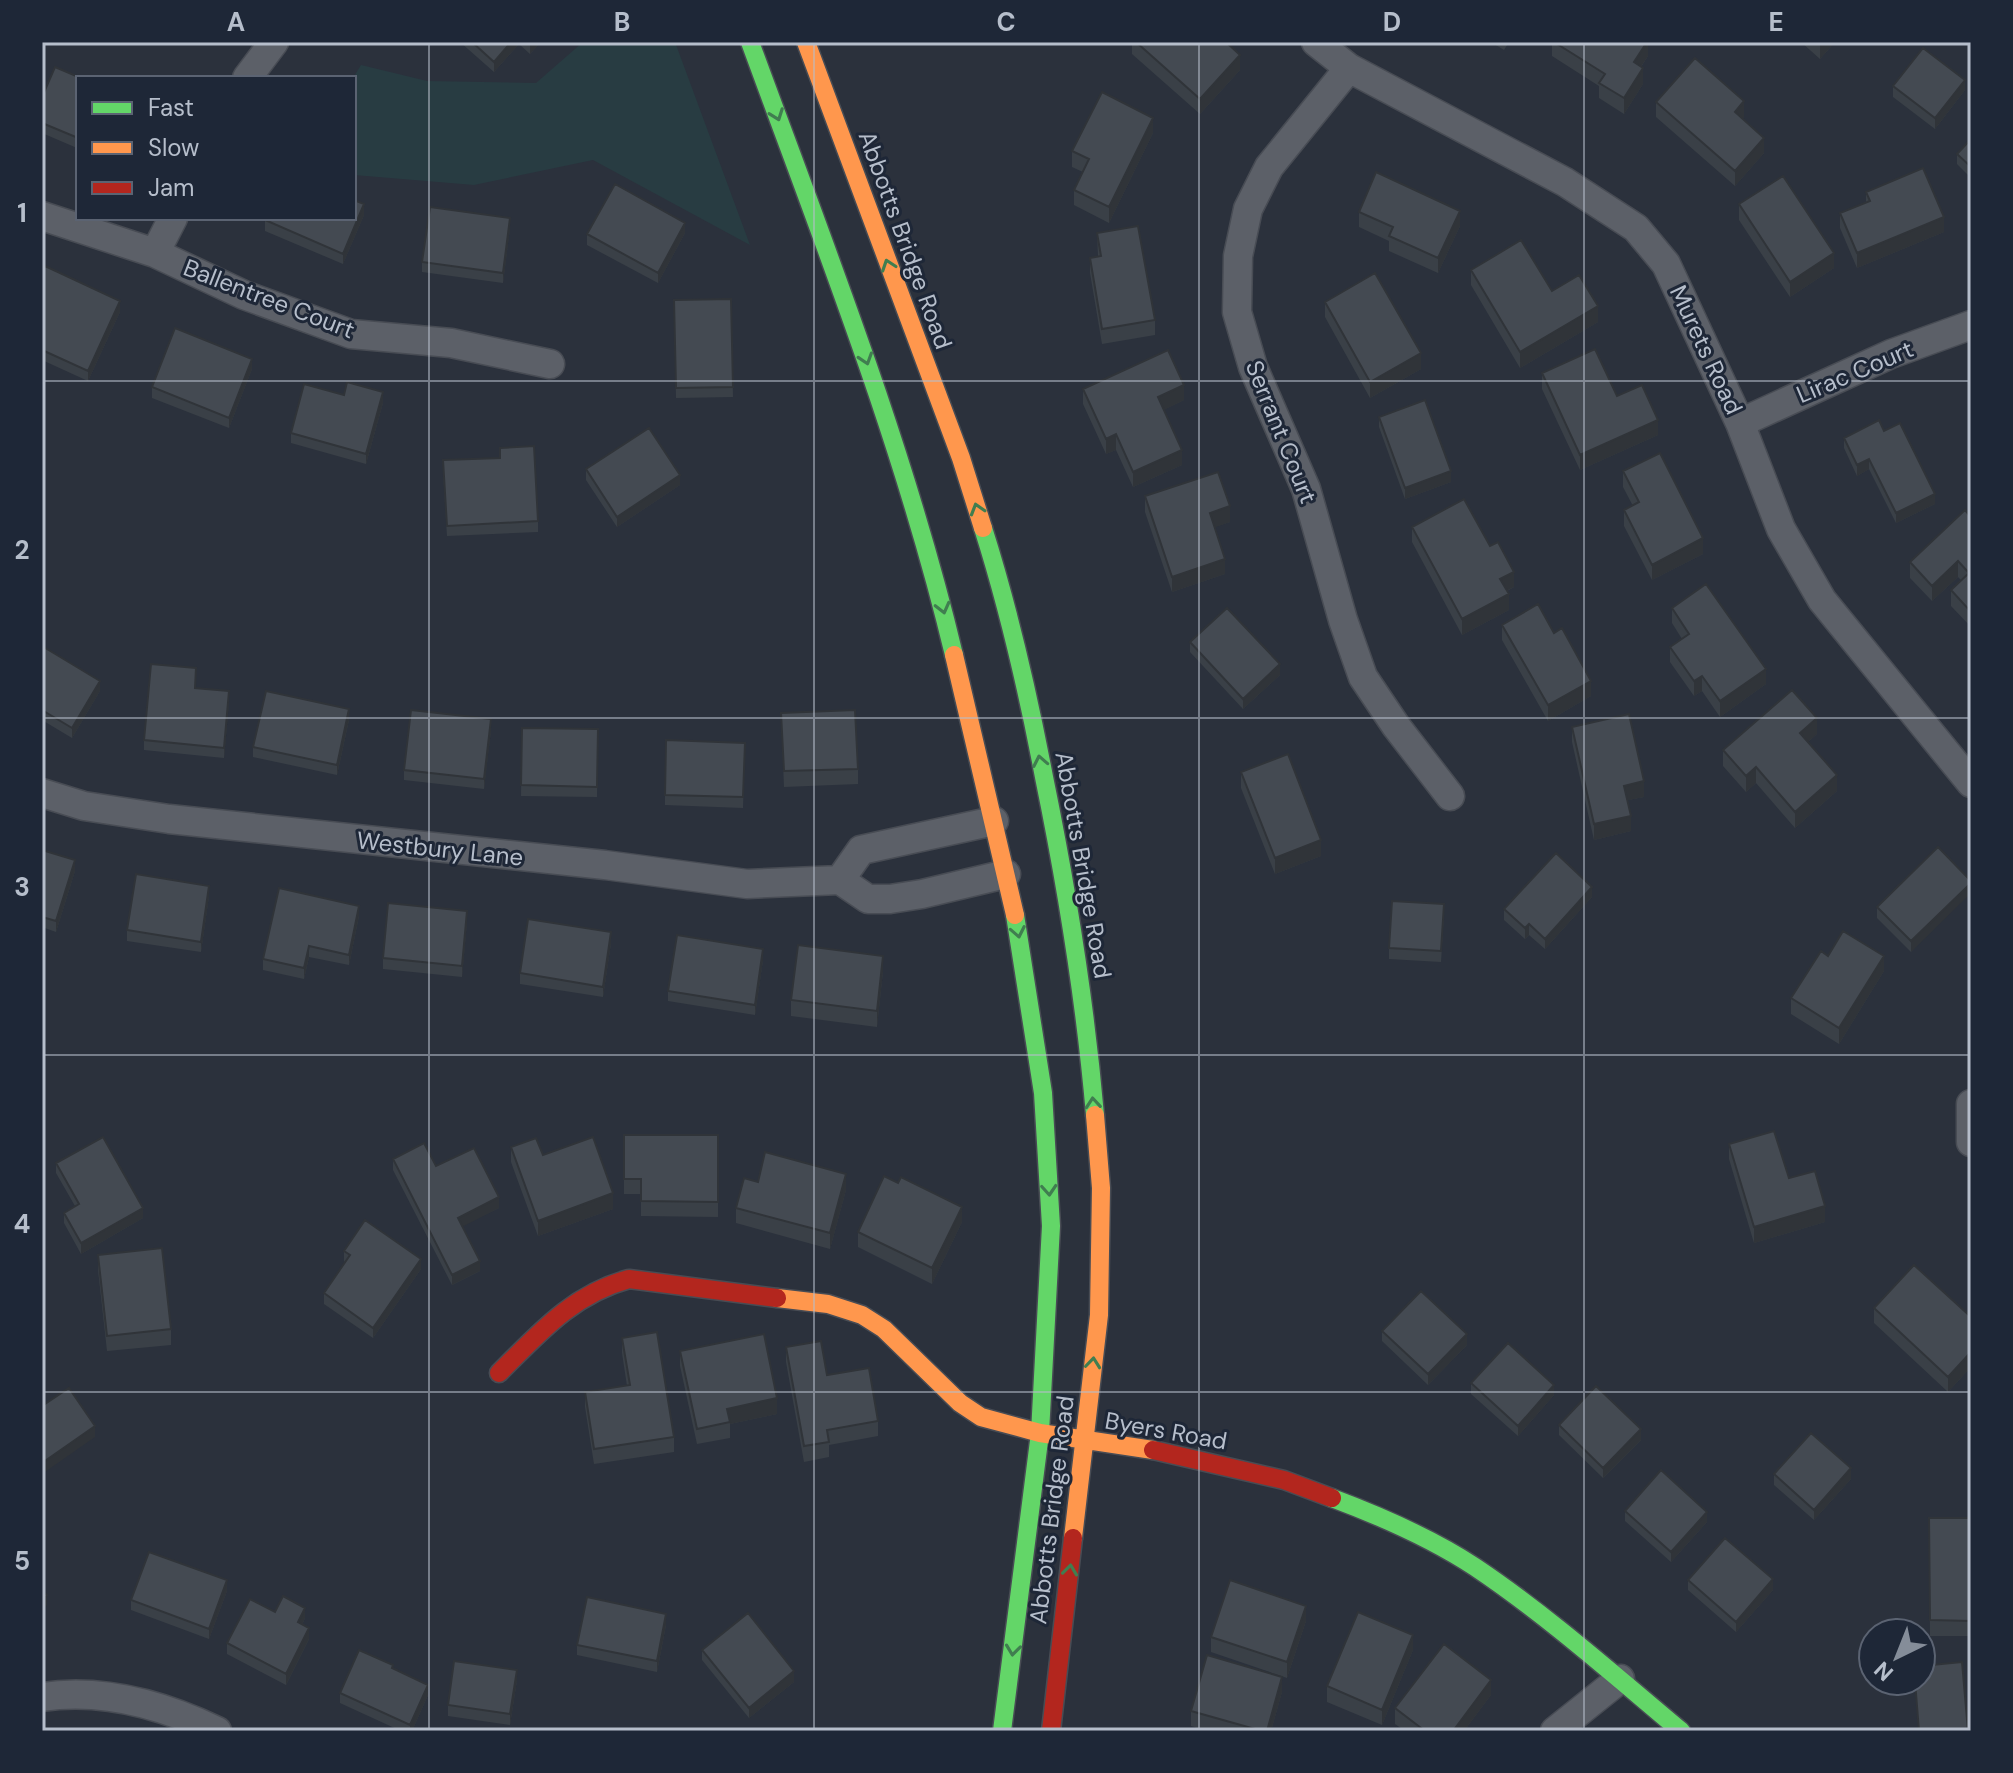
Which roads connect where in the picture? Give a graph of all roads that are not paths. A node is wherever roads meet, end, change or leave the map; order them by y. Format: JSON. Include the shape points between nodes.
{"nodes":[{"id":1,"x":274,"y":42,"type":"edge"},
{"id":2,"x":750,"y":42,"type":"edge"},
{"id":3,"x":806,"y":42,"type":"edge"},
{"id":4,"x":1316,"y":42,"type":"edge"},
{"id":5,"x":1349,"y":68,"type":"junction"},
{"id":6,"x":248,"y":76,"type":"edge"},
{"id":7,"x":42,"y":216,"type":"edge"},
{"id":8,"x":172,"y":220,"type":"edge"},
{"id":9,"x":155,"y":253,"type":"junction"},
{"id":10,"x":1971,"y":325,"type":"edge"},
{"id":11,"x":550,"y":364,"type":"dead end"},
{"id":12,"x":1740,"y":423,"type":"junction"},
{"id":13,"x":1971,"y":783,"type":"edge"},
{"id":14,"x":42,"y":793,"type":"edge"},
{"id":15,"x":1450,"y":796,"type":"dead end"},
{"id":16,"x":994,"y":821,"type":"junction"},
{"id":17,"x":1006,"y":874,"type":"junction"},
{"id":18,"x":840,"y":880,"type":"junction"},
{"id":19,"x":1971,"y":1104,"type":"edge"},
{"id":20,"x":1971,"y":1142,"type":"edge"},
{"id":21,"x":499,"y":1373,"type":"dead end"},
{"id":22,"x":1040,"y":1433,"type":"junction"},
{"id":23,"x":1085,"y":1440,"type":"junction"},
{"id":24,"x":1620,"y":1679,"type":"junction"},
{"id":25,"x":42,"y":1697,"type":"edge"},
{"id":26,"x":217,"y":1731,"type":"edge"},
{"id":27,"x":1002,"y":1731,"type":"edge"},
{"id":28,"x":1051,"y":1731,"type":"edge"},
{"id":29,"x":1555,"y":1731,"type":"edge"},
{"id":30,"x":1681,"y":1731,"type":"edge"}],
"edges":[{"from":1,"to":6,"type":"street"},
{"from":2,"to":16,"type":"main road","name":"Abbotts Bridge Road","one_way":true,"via":[[901,467],[940,597]]},
{"from":23,"to":3,"type":"main road","name":"Abbotts Bridge Road","one_way":true,"via":[[1099,1315],[1101,1188],[1069,899],[1023,670],[961,458]]},
{"from":4,"to":5,"type":"street","name":"Murets Road"},
{"from":5,"to":12,"type":"street","name":"Murets Road","via":[[1565,182],[1636,228],[1666,264]]},
{"from":5,"to":15,"type":"street","name":"Serrant Court","via":[[1269,167],[1248,209],[1238,256],[1237,312],[1253,367],[1306,489],[1363,677]]},
{"from":7,"to":9,"type":"street","name":"Ballentree Court"},
{"from":8,"to":9,"type":"street"},
{"from":9,"to":11,"type":"street","name":"Ballentree Court","via":[[244,295],[351,334],[451,343]]},
{"from":10,"to":12,"type":"street","name":"Lirac Court","via":[[1891,354]]},
{"from":12,"to":13,"type":"street","name":"Murets Road","via":[[1781,529],[1822,600]]},
{"from":14,"to":18,"type":"street","name":"Westbury Lane","via":[[84,806],[169,819],[747,884]]},
{"from":16,"to":17,"type":"main road","name":"Abbotts Bridge Road"},
{"from":16,"to":18,"type":"street","via":[[861,850]]},
{"from":17,"to":18,"type":"street","via":[[890,899],[868,899]]},
{"from":17,"to":22,"type":"main road","name":"Abbotts Bridge Road","one_way":true,"via":[[1043,1093],[1050,1211]]},
{"from":19,"to":20,"type":"street"},
{"from":21,"to":22,"type":"main road","name":"Byers Road","via":[[571,1303],[593,1289],[629,1279],[828,1304],[862,1315],[981,1417]]},
{"from":22,"to":23,"type":"main road","name":"Byers Road"},
{"from":22,"to":27,"type":"main road","name":"Abbotts Bridge Road","one_way":true},
{"from":23,"to":24,"type":"main road","name":"Byers Road","via":[[1176,1454],[1284,1480],[1375,1514],[1473,1566]]},
{"from":28,"to":23,"type":"main road","name":"Abbotts Bridge Road","one_way":true},
{"from":24,"to":29,"type":"street"},
{"from":24,"to":30,"type":"main road","name":"Byers Road"},
{"from":25,"to":26,"type":"street","via":[[102,1695],[179,1713]]}]}
